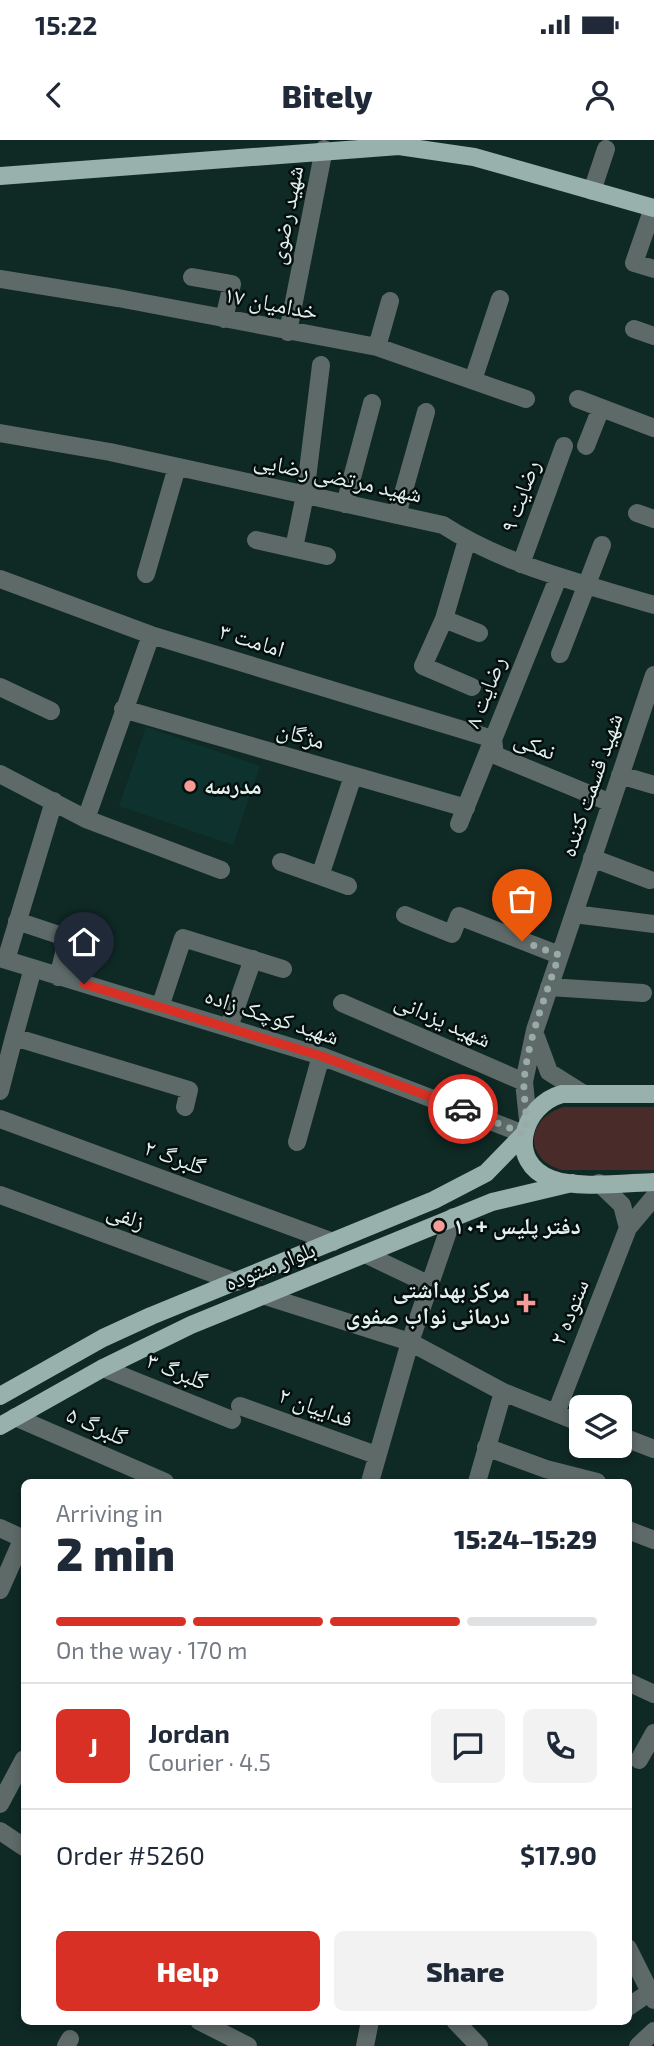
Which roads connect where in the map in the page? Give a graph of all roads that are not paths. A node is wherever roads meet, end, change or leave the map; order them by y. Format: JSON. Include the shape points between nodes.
{"nodes":[{"id":1,"x":394,"y":143,"type":"edge"},
{"id":2,"x":324,"y":149,"type":"junction"},
{"id":3,"x":606,"y":149,"type":"dead end"},
{"id":4,"x":0,"y":176,"type":"edge"},
{"id":5,"x":592,"y":191,"type":"junction"},
{"id":6,"x":654,"y":208,"type":"edge"},
{"id":7,"x":654,"y":269,"type":"edge"},
{"id":8,"x":192,"y":277,"type":"dead end"},
{"id":9,"x":0,"y":281,"type":"edge"},
{"id":10,"x":500,"y":299,"type":"dead end"},
{"id":11,"x":390,"y":301,"type":"dead end"},
{"id":12,"x":224,"y":319,"type":"junction"},
{"id":13,"x":634,"y":329,"type":"dead end"},
{"id":14,"x":288,"y":332,"type":"junction"},
{"id":15,"x":654,"y":336,"type":"edge"},
{"id":16,"x":377,"y":347,"type":"junction"},
{"id":17,"x":321,"y":365,"type":"dead end"},
{"id":18,"x":473,"y":380,"type":"junction"},
{"id":19,"x":526,"y":399,"type":"dead end"},
{"id":20,"x":578,"y":399,"type":"dead end"},
{"id":21,"x":372,"y":404,"type":"dead end"},
{"id":22,"x":601,"y":408,"type":"junction"},
{"id":23,"x":426,"y":412,"type":"dead end"},
{"id":24,"x":654,"y":428,"type":"edge"},
{"id":25,"x":0,"y":433,"type":"edge"},
{"id":26,"x":564,"y":446,"type":"dead end"},
{"id":27,"x":586,"y":446,"type":"dead end"},
{"id":28,"x":177,"y":467,"type":"junction"},
{"id":29,"x":305,"y":495,"type":"junction"},
{"id":30,"x":345,"y":503,"type":"junction"},
{"id":31,"x":397,"y":515,"type":"junction"},
{"id":32,"x":256,"y":540,"type":"dead end"},
{"id":33,"x":467,"y":540,"type":"junction"},
{"id":34,"x":602,"y":545,"type":"dead end"},
{"id":35,"x":294,"y":548,"type":"junction"},
{"id":36,"x":327,"y":556,"type":"dead end"},
{"id":37,"x":521,"y":564,"type":"junction"},
{"id":38,"x":146,"y":573,"type":"dead end"},
{"id":39,"x":558,"y":578,"type":"junction"},
{"id":40,"x":0,"y":579,"type":"edge"},
{"id":41,"x":589,"y":586,"type":"junction"},
{"id":42,"x":654,"y":605,"type":"edge"},
{"id":43,"x":444,"y":619,"type":"junction"},
{"id":44,"x":479,"y":633,"type":"dead end"},
{"id":45,"x":151,"y":635,"type":"junction"},
{"id":46,"x":560,"y":654,"type":"dead end"},
{"id":47,"x":652,"y":686,"type":"edge"},
{"id":48,"x":0,"y":687,"type":"edge"},
{"id":49,"x":472,"y":687,"type":"dead end"},
{"id":50,"x":123,"y":709,"type":"junction"},
{"id":51,"x":51,"y":711,"type":"dead end"},
{"id":52,"x":493,"y":739,"type":"junction"},
{"id":53,"x":0,"y":774,"type":"edge"},
{"id":54,"x":620,"y":775,"type":"junction"},
{"id":55,"x":353,"y":776,"type":"junction"},
{"id":56,"x":654,"y":785,"type":"edge"},
{"id":57,"x":54,"y":800,"type":"junction"},
{"id":58,"x":611,"y":803,"type":"junction"},
{"id":59,"x":462,"y":816,"type":"joint"},
{"id":60,"x":86,"y":819,"type":"junction"},
{"id":61,"x":592,"y":858,"type":"junction"},
{"id":62,"x":281,"y":862,"type":"dead end"},
{"id":63,"x":221,"y":870,"type":"dead end"},
{"id":64,"x":320,"y":876,"type":"junction"},
{"id":65,"x":650,"y":880,"type":"dead end"},
{"id":66,"x":348,"y":886,"type":"dead end"},
{"id":67,"x":574,"y":914,"type":"junction"},
{"id":68,"x":405,"y":915,"type":"dead end"},
{"id":69,"x":18,"y":921,"type":"junction"},
{"id":70,"x":654,"y":924,"type":"edge"},
{"id":71,"x":559,"y":955,"type":"junction"},
{"id":72,"x":3,"y":959,"type":"edge"},
{"id":73,"x":253,"y":959,"type":"junction"},
{"id":74,"x":33,"y":968,"type":"junction"},
{"id":75,"x":283,"y":968,"type":"dead end"},
{"id":76,"x":58,"y":977,"type":"junction"},
{"id":77,"x":549,"y":986,"type":"junction"},
{"id":78,"x":643,"y":993,"type":"dead end"},
{"id":79,"x":342,"y":1003,"type":"dead end"},
{"id":80,"x":160,"y":1007,"type":"junction"},
{"id":81,"x":229,"y":1027,"type":"junction"},
{"id":82,"x":535,"y":1030,"type":"junction"},
{"id":83,"x":14,"y":1037,"type":"junction"},
{"id":84,"x":321,"y":1056,"type":"junction"},
{"id":85,"x":524,"y":1082,"type":"junction"},
{"id":86,"x":0,"y":1090,"type":"edge"},
{"id":87,"x":584,"y":1094,"type":"junction"},
{"id":88,"x":654,"y":1094,"type":"edge"},
{"id":89,"x":185,"y":1107,"type":"dead end"},
{"id":90,"x":0,"y":1119,"type":"edge"},
{"id":91,"x":526,"y":1127,"type":"junction"},
{"id":92,"x":297,"y":1142,"type":"dead end"},
{"id":93,"x":654,"y":1182,"type":"edge"},
{"id":94,"x":572,"y":1183,"type":"junction"},
{"id":95,"x":599,"y":1183,"type":"junction"},
{"id":96,"x":0,"y":1195,"type":"edge"},
{"id":97,"x":654,"y":1197,"type":"edge"},
{"id":98,"x":453,"y":1217,"type":"junction"},
{"id":99,"x":628,"y":1228,"type":"junction"},
{"id":100,"x":333,"y":1242,"type":"junction"},
{"id":101,"x":365,"y":1254,"type":"junction"},
{"id":102,"x":236,"y":1282,"type":"junction"},
{"id":103,"x":430,"y":1284,"type":"junction"},
{"id":104,"x":262,"y":1296,"type":"junction"},
{"id":105,"x":410,"y":1342,"type":"junction"},
{"id":106,"x":103,"y":1367,"type":"junction"},
{"id":107,"x":503,"y":1392,"type":"junction"},
{"id":108,"x":0,"y":1396,"type":"edge"},
{"id":109,"x":236,"y":1413,"type":"joint"},
{"id":110,"x":556,"y":1413,"type":"junction"},
{"id":111,"x":569,"y":1418,"type":"edge"},
{"id":112,"x":8,"y":1421,"type":"edge"},
{"id":113,"x":632,"y":1441,"type":"edge"},
{"id":114,"x":486,"y":1447,"type":"junction"},
{"id":115,"x":654,"y":1449,"type":"edge"},
{"id":116,"x":376,"y":1455,"type":"junction"},
{"id":117,"x":153,"y":1479,"type":"edge"},
{"id":118,"x":371,"y":1479,"type":"edge"},
{"id":119,"x":478,"y":1479,"type":"edge"},
{"id":120,"x":581,"y":1479,"type":"edge"},
{"id":121,"x":0,"y":1528,"type":"edge"},
{"id":122,"x":632,"y":1532,"type":"edge"},
{"id":123,"x":21,"y":1537,"type":"edge"},
{"id":124,"x":654,"y":1540,"type":"edge"},
{"id":125,"x":21,"y":1544,"type":"edge"},
{"id":126,"x":0,"y":1590,"type":"edge"},
{"id":127,"x":632,"y":1684,"type":"edge"},
{"id":128,"x":654,"y":1693,"type":"edge"},
{"id":129,"x":654,"y":1733,"type":"edge"},
{"id":130,"x":639,"y":1760,"type":"dead end"},
{"id":131,"x":21,"y":1762,"type":"edge"},
{"id":132,"x":7,"y":1774,"type":"edge"},
{"id":133,"x":0,"y":1804,"type":"edge"},
{"id":134,"x":0,"y":1831,"type":"edge"},
{"id":135,"x":21,"y":1845,"type":"edge"},
{"id":136,"x":632,"y":1956,"type":"edge"},
{"id":137,"x":652,"y":1996,"type":"edge"},
{"id":138,"x":632,"y":2005,"type":"edge"},
{"id":139,"x":207,"y":2025,"type":"edge"},
{"id":140,"x":369,"y":2025,"type":"edge"},
{"id":141,"x":459,"y":2025,"type":"edge"},
{"id":142,"x":654,"y":2031,"type":"edge"},
{"id":143,"x":248,"y":2046,"type":"edge"},
{"id":144,"x":366,"y":2046,"type":"edge"},
{"id":145,"x":479,"y":2046,"type":"edge"},
{"id":146,"x":638,"y":2046,"type":"edge"}],
"edges":[{"from":1,"to":2,"type":"main road"},
{"from":1,"to":5,"type":"main road","via":[[474,157]]},
{"from":2,"to":4,"type":"main road"},
{"from":2,"to":14,"type":"street","name":"شهید رضوی"},
{"from":3,"to":5,"type":"street"},
{"from":5,"to":6,"type":"main road"},
{"from":6,"to":7,"type":"street","via":[[634,263]]},
{"from":8,"to":12,"type":"street","via":[[232,284]]},
{"from":9,"to":12,"type":"street","name":"خدامیان ۱۷"},
{"from":10,"to":18,"type":"street"},
{"from":11,"to":16,"type":"street"},
{"from":12,"to":14,"type":"street","name":"خدامیان ۱۷"},
{"from":13,"to":15,"type":"street"},
{"from":14,"to":16,"type":"street","name":"خدامیان ۱۷"},
{"from":16,"to":18,"type":"street","name":"خدامیان ۱۷"},
{"from":17,"to":29,"type":"street"},
{"from":18,"to":19,"type":"street","name":"خدامیان ۱۷"},
{"from":20,"to":22,"type":"street"},
{"from":21,"to":30,"type":"street"},
{"from":22,"to":24,"type":"street"},
{"from":22,"to":27,"type":"street"},
{"from":23,"to":31,"type":"street"},
{"from":25,"to":28,"type":"street","name":"شهید مرتضی رضایی"},
{"from":26,"to":37,"type":"street","name":"رضایت ۹"},
{"from":28,"to":29,"type":"street","name":"شهید مرتضی رضایی"},
{"from":28,"to":38,"type":"street"},
{"from":29,"to":30,"type":"street","name":"شهید مرتضی رضایی"},
{"from":29,"to":35,"type":"street"},
{"from":30,"to":31,"type":"street","name":"شهید مرتضی رضایی"},
{"from":31,"to":33,"type":"street","name":"شهید مرتضی رضایی","via":[[443,525]]},
{"from":32,"to":35,"type":"street"},
{"from":33,"to":37,"type":"street","name":"شهید مرتضی رضایی"},
{"from":33,"to":43,"type":"street"},
{"from":34,"to":41,"type":"street"},
{"from":35,"to":36,"type":"street"},
{"from":37,"to":39,"type":"street","name":"شهید مرتضی رضایی"},
{"from":39,"to":41,"type":"street","name":"شهید مرتضی رضایی"},
{"from":39,"to":52,"type":"street","name":"رضایت ۸"},
{"from":40,"to":45,"type":"street","name":"امامت ۳"},
{"from":41,"to":42,"type":"street","name":"شهید مرتضی رضایی"},
{"from":41,"to":46,"type":"street"},
{"from":43,"to":44,"type":"street"},
{"from":43,"to":49,"type":"street","via":[[424,666]]},
{"from":45,"to":50,"type":"street"},
{"from":45,"to":52,"type":"street","name":"امامت ۳"},
{"from":47,"to":54,"type":"street","name":"شهید قسمت کننده"},
{"from":48,"to":51,"type":"street"},
{"from":50,"to":55,"type":"street","name":"مژگان"},
{"from":50,"to":60,"type":"street"},
{"from":52,"to":58,"type":"street","name":"نمکی","via":[[495,755]]},
{"from":52,"to":59,"type":"street","name":"رضایت ۸"},
{"from":53,"to":57,"type":"street"},
{"from":54,"to":56,"type":"street"},
{"from":54,"to":58,"type":"street","name":"شهید قسمت کننده"},
{"from":55,"to":59,"type":"street","name":"مژگان"},
{"from":55,"to":64,"type":"street"},
{"from":57,"to":60,"type":"street"},
{"from":57,"to":69,"type":"street"},
{"from":58,"to":61,"type":"street","name":"شهید قسمت کننده"},
{"from":60,"to":63,"type":"street"},
{"from":61,"to":65,"type":"street"},
{"from":61,"to":67,"type":"street","name":"شهید قسمت کننده"},
{"from":62,"to":64,"type":"street"},
{"from":64,"to":66,"type":"street"},
{"from":67,"to":70,"type":"street"},
{"from":67,"to":71,"type":"street","name":"شهید قسمت کننده"},
{"from":68,"to":71,"type":"street","via":[[452,934],[459,916]]},
{"from":69,"to":72,"type":"street"},
{"from":69,"to":76,"type":"street","via":[[68,938]]},
{"from":71,"to":77,"type":"street","name":"شهید قسمت کننده"},
{"from":72,"to":74,"type":"street","name":"شهید کوچک زاده"},
{"from":73,"to":75,"type":"street"},
{"from":73,"to":80,"type":"street","via":[[183,938]]},
{"from":73,"to":81,"type":"street"},
{"from":74,"to":76,"type":"street","name":"شهید کوچک زاده"},
{"from":74,"to":83,"type":"street"},
{"from":76,"to":80,"type":"street","name":"شهید کوچک زاده"},
{"from":77,"to":78,"type":"street"},
{"from":77,"to":82,"type":"street","name":"شهید قسمت کننده"},
{"from":79,"to":85,"type":"street","name":"شهید یزدانی"},
{"from":80,"to":81,"type":"street","name":"شهید کوچک زاده"},
{"from":81,"to":84,"type":"street","name":"شهید کوچک زاده"},
{"from":82,"to":85,"type":"street","name":"شهید قسمت کننده"},
{"from":82,"to":87,"type":"street","via":[[549,1072]]},
{"from":83,"to":86,"type":"street"},
{"from":83,"to":89,"type":"street","via":[[189,1090]]},
{"from":84,"to":91,"type":"street","name":"شهید کوچک زاده"},
{"from":84,"to":92,"type":"street"},
{"from":85,"to":91,"type":"street","name":"شهید قسمت کننده"},
{"from":87,"to":88,"type":"main road","name":"بلوار ستوده"},
{"from":87,"to":91,"type":"main road","name":"بلوار ستوده","via":[[551,1097],[533,1111]]},
{"from":90,"to":100,"type":"street","name":"گلبرگ ۲"},
{"from":91,"to":94,"type":"main road","via":[[524,1146],[534,1166],[552,1180]]},
{"from":91,"to":100,"type":"main road","name":"بلوار ستوده","via":[[486,1173]]},
{"from":93,"to":95,"type":"main road"},
{"from":94,"to":95,"type":"main road"},
{"from":94,"to":98,"type":"main road","name":"بلوار ستوده","via":[[492,1202]]},
{"from":95,"to":99,"type":"street","via":[[619,1200]]},
{"from":96,"to":102,"type":"street","name":"زلفی"},
{"from":97,"to":99,"type":"street","name":"ستوده ۲"},
{"from":98,"to":101,"type":"main road","name":"بلوار ستوده"},
{"from":98,"to":103,"type":"street"},
{"from":99,"to":110,"type":"street","name":"ستوده ۲"},
{"from":100,"to":102,"type":"main road","name":"بلوار ستوده"},
{"from":101,"to":103,"type":"street"},
{"from":101,"to":104,"type":"main road","name":"بلوار ستوده"},
{"from":102,"to":108,"type":"main road","name":"بلوار ستوده","via":[[103,1338]]},
{"from":103,"to":105,"type":"street"},
{"from":104,"to":105,"type":"street"},
{"from":104,"to":106,"type":"main road","name":"بلوار ستوده"},
{"from":105,"to":107,"type":"street"},
{"from":105,"to":116,"type":"street"},
{"from":106,"to":109,"type":"street","name":"گلبرگ ۳"},
{"from":106,"to":112,"type":"main road","name":"بلوار ستوده"},
{"from":107,"to":110,"type":"street"},
{"from":107,"to":114,"type":"street"},
{"from":109,"to":116,"type":"street","name":"فداییان ۲"},
{"from":110,"to":111,"type":"street"},
{"from":112,"to":117,"type":"street","name":"گلبرگ ۵"},
{"from":113,"to":115,"type":"street"},
{"from":114,"to":119,"type":"street"},
{"from":114,"to":120,"type":"street"},
{"from":116,"to":118,"type":"street"},
{"from":121,"to":123,"type":"street"},
{"from":122,"to":124,"type":"street"},
{"from":125,"to":126,"type":"street"},
{"from":127,"to":128,"type":"street"},
{"from":129,"to":130,"type":"street"},
{"from":131,"to":132,"type":"street"},
{"from":132,"to":133,"type":"street"},
{"from":134,"to":135,"type":"street"},
{"from":136,"to":137,"type":"street"},
{"from":137,"to":138,"type":"street"},
{"from":139,"to":143,"type":"street"},
{"from":140,"to":144,"type":"street"},
{"from":141,"to":145,"type":"street"},
{"from":142,"to":146,"type":"street"}]}
